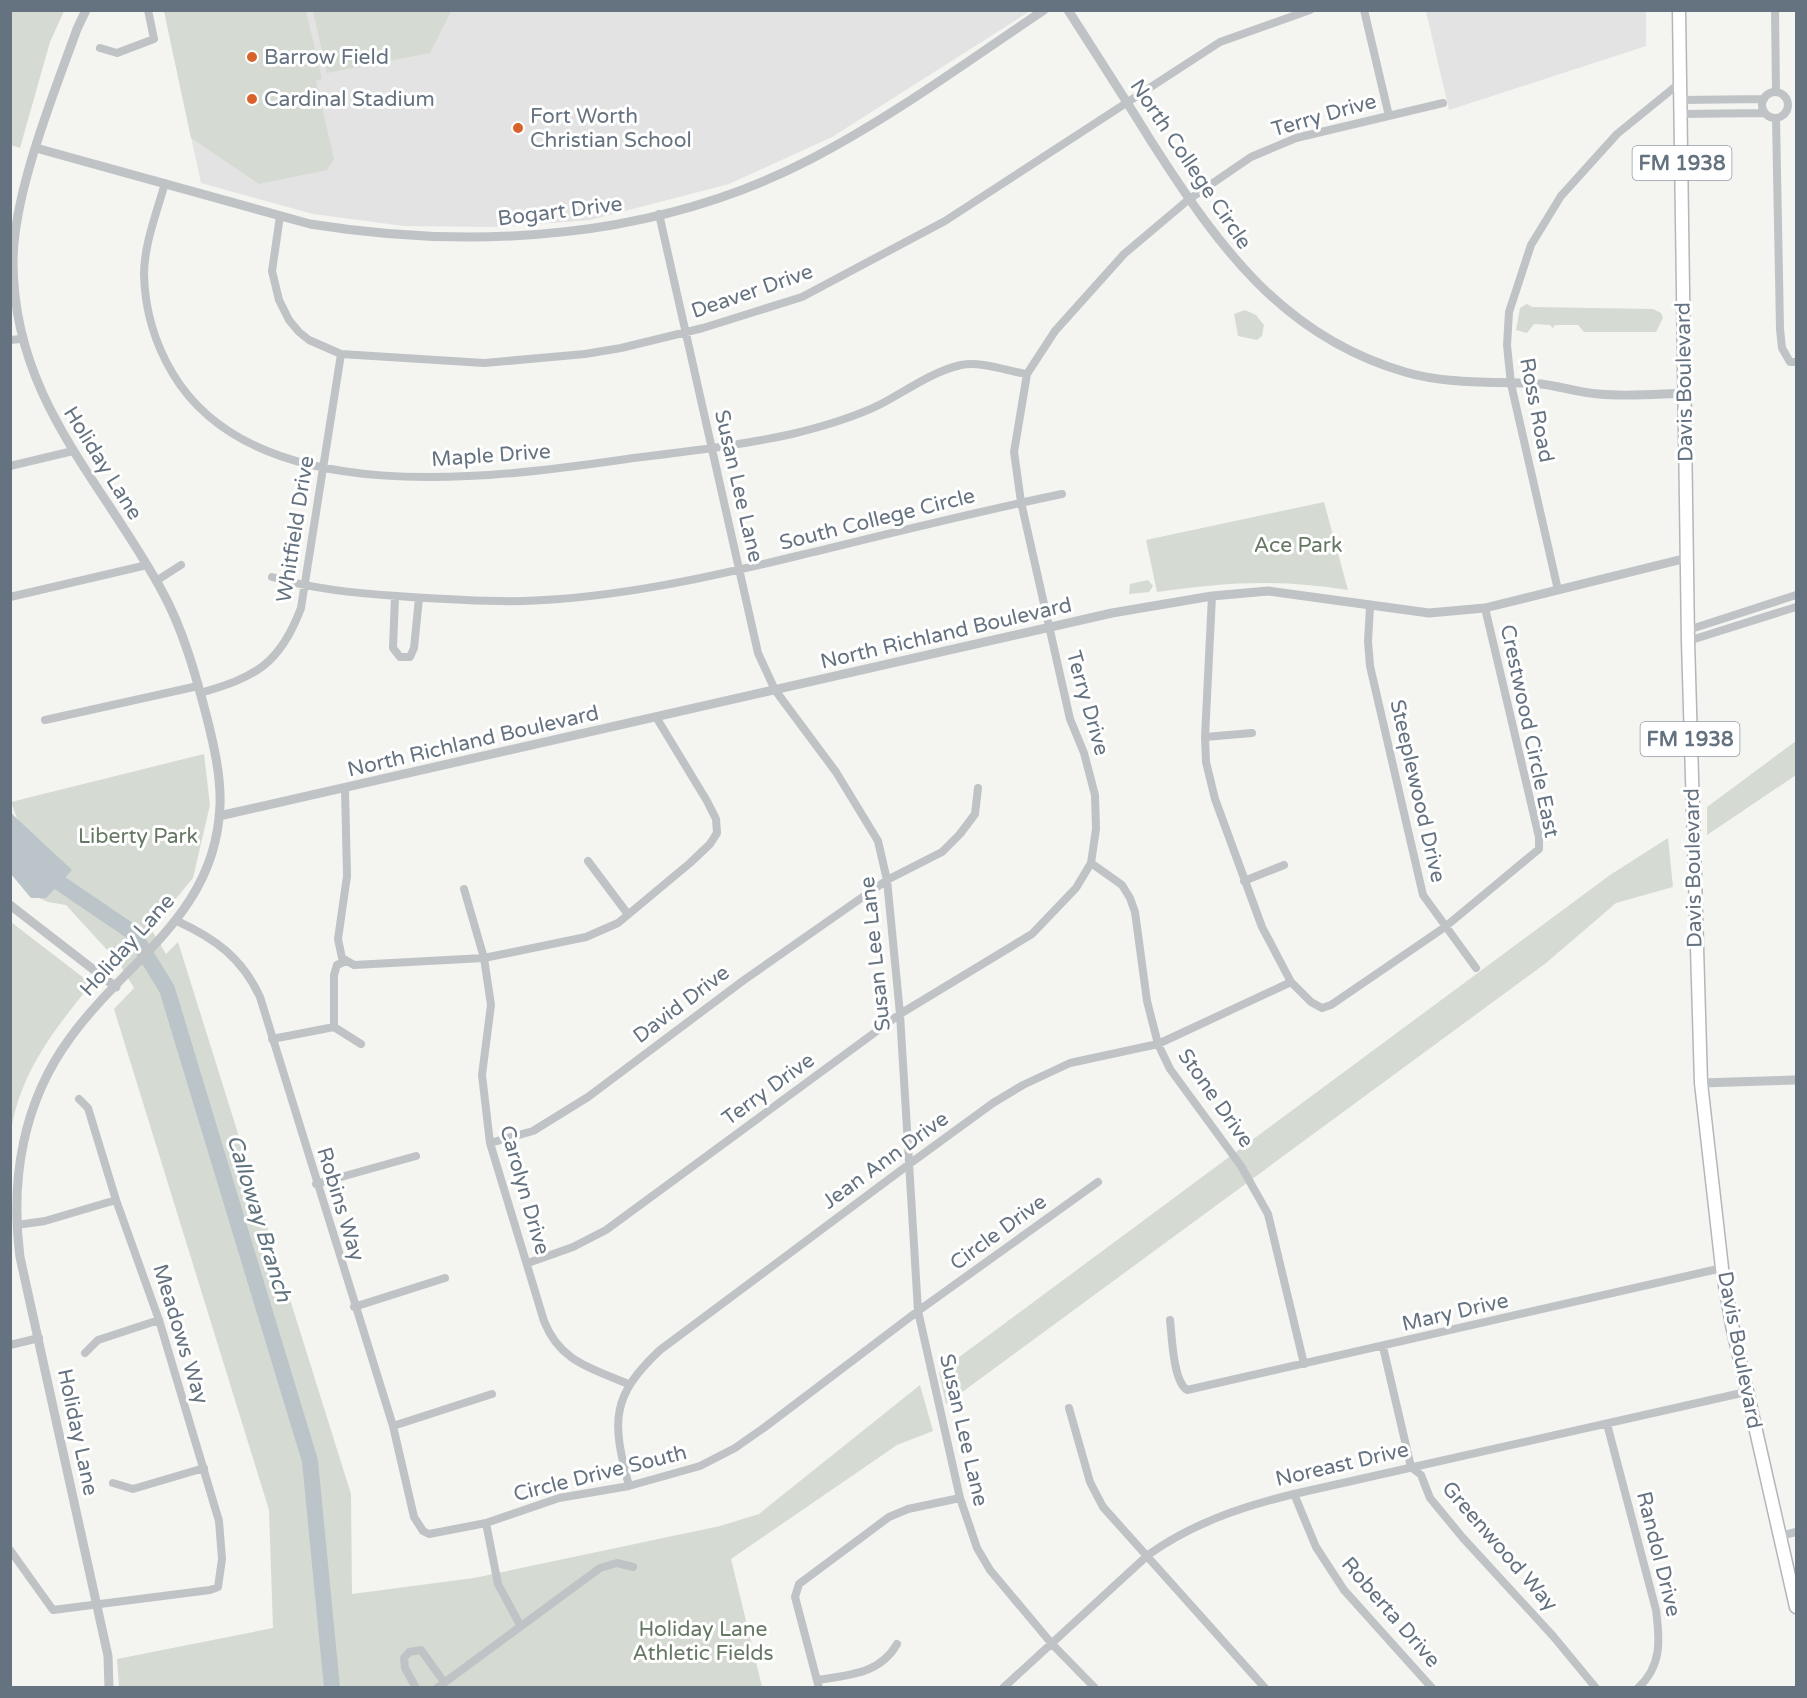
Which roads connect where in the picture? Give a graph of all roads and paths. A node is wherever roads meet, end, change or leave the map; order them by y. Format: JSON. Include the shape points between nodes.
{"nodes":[{"id":1,"x":86,"y":10,"type":"edge"},
{"id":2,"x":148,"y":10,"type":"edge"},
{"id":3,"x":1044,"y":10,"type":"edge"},
{"id":4,"x":1068,"y":10,"type":"edge"},
{"id":5,"x":1310,"y":10,"type":"edge"},
{"id":6,"x":1364,"y":10,"type":"edge"},
{"id":7,"x":1679,"y":10,"type":"edge"},
{"id":8,"x":1775,"y":10,"type":"edge"},
{"id":9,"x":100,"y":48,"type":"dead end"},
{"id":10,"x":1681,"y":82,"type":"junction"},
{"id":11,"x":1776,"y":92,"type":"junction"},
{"id":12,"x":1764,"y":99,"type":"junction"},
{"id":13,"x":1787,"y":99,"type":"junction"},
{"id":14,"x":1797,"y":99,"type":"edge"},
{"id":15,"x":1681,"y":100,"type":"junction"},
{"id":16,"x":1126,"y":102,"type":"junction"},
{"id":17,"x":1443,"y":103,"type":"dead end"},
{"id":18,"x":1766,"y":113,"type":"junction"},
{"id":19,"x":1786,"y":113,"type":"junction"},
{"id":20,"x":1797,"y":113,"type":"edge"},
{"id":21,"x":1681,"y":114,"type":"junction"},
{"id":22,"x":1389,"y":116,"type":"junction"},
{"id":23,"x":1776,"y":118,"type":"junction"},
{"id":24,"x":36,"y":148,"type":"junction"},
{"id":25,"x":165,"y":183,"type":"junction"},
{"id":26,"x":1188,"y":200,"type":"junction"},
{"id":27,"x":659,"y":214,"type":"junction"},
{"id":28,"x":280,"y":216,"type":"junction"},
{"id":29,"x":14,"y":225,"type":"edge"},
{"id":30,"x":686,"y":332,"type":"junction"},
{"id":31,"x":21,"y":339,"type":"junction"},
{"id":32,"x":10,"y":340,"type":"edge"},
{"id":33,"x":341,"y":354,"type":"junction"},
{"id":34,"x":1793,"y":362,"type":"edge"},
{"id":35,"x":1027,"y":374,"type":"junction"},
{"id":36,"x":1511,"y":384,"type":"junction"},
{"id":37,"x":1685,"y":393,"type":"junction"},
{"id":38,"x":711,"y":448,"type":"junction"},
{"id":39,"x":73,"y":451,"type":"junction"},
{"id":40,"x":10,"y":466,"type":"edge"},
{"id":41,"x":323,"y":466,"type":"junction"},
{"id":42,"x":1062,"y":494,"type":"dead end"},
{"id":43,"x":1021,"y":502,"type":"junction"},
{"id":44,"x":1687,"y":558,"type":"junction"},
{"id":45,"x":147,"y":565,"type":"junction"},
{"id":46,"x":182,"y":566,"type":"dead end"},
{"id":47,"x":740,"y":570,"type":"junction"},
{"id":48,"x":272,"y":577,"type":"dead end"},
{"id":49,"x":156,"y":580,"type":"junction"},
{"id":50,"x":304,"y":586,"type":"junction"},
{"id":51,"x":1558,"y":590,"type":"junction"},
{"id":52,"x":1797,"y":595,"type":"edge"},
{"id":53,"x":395,"y":596,"type":"junction"},
{"id":54,"x":1212,"y":596,"type":"junction"},
{"id":55,"x":10,"y":597,"type":"edge"},
{"id":56,"x":419,"y":598,"type":"junction"},
{"id":57,"x":1370,"y":607,"type":"junction"},
{"id":58,"x":1797,"y":607,"type":"edge"},
{"id":59,"x":1485,"y":608,"type":"junction"},
{"id":60,"x":1049,"y":628,"type":"junction"},
{"id":61,"x":1688,"y":636,"type":"junction"},
{"id":62,"x":199,"y":690,"type":"junction"},
{"id":63,"x":775,"y":690,"type":"junction"},
{"id":64,"x":656,"y":717,"type":"junction"},
{"id":65,"x":45,"y":720,"type":"dead end"},
{"id":66,"x":1252,"y":733,"type":"dead end"},
{"id":67,"x":1205,"y":737,"type":"junction"},
{"id":68,"x":978,"y":788,"type":"dead end"},
{"id":69,"x":345,"y":789,"type":"junction"},
{"id":70,"x":219,"y":816,"type":"junction"},
{"id":71,"x":588,"y":861,"type":"dead end"},
{"id":72,"x":1091,"y":863,"type":"junction"},
{"id":73,"x":1284,"y":865,"type":"dead end"},
{"id":74,"x":887,"y":880,"type":"junction"},
{"id":75,"x":1244,"y":880,"type":"junction"},
{"id":76,"x":464,"y":889,"type":"dead end"},
{"id":77,"x":10,"y":905,"type":"edge"},
{"id":78,"x":627,"y":913,"type":"junction"},
{"id":79,"x":177,"y":921,"type":"junction"},
{"id":80,"x":1445,"y":927,"type":"junction"},
{"id":81,"x":484,"y":958,"type":"junction"},
{"id":82,"x":346,"y":961,"type":"junction"},
{"id":83,"x":1476,"y":968,"type":"dead end"},
{"id":84,"x":1291,"y":982,"type":"junction"},
{"id":85,"x":116,"y":987,"type":"junction"},
{"id":86,"x":900,"y":1014,"type":"junction"},
{"id":87,"x":334,"y":1027,"type":"junction"},
{"id":88,"x":272,"y":1039,"type":"junction"},
{"id":89,"x":361,"y":1044,"type":"dead end"},
{"id":90,"x":1158,"y":1044,"type":"junction"},
{"id":91,"x":1797,"y":1080,"type":"edge"},
{"id":92,"x":1701,"y":1083,"type":"junction"},
{"id":93,"x":79,"y":1099,"type":"dead end"},
{"id":94,"x":490,"y":1143,"type":"junction"},
{"id":95,"x":416,"y":1156,"type":"dead end"},
{"id":96,"x":908,"y":1165,"type":"junction"},
{"id":97,"x":1098,"y":1182,"type":"dead end"},
{"id":98,"x":316,"y":1184,"type":"junction"},
{"id":99,"x":116,"y":1200,"type":"junction"},
{"id":100,"x":14,"y":1225,"type":"edge"},
{"id":101,"x":528,"y":1263,"type":"junction"},
{"id":102,"x":1722,"y":1269,"type":"junction"},
{"id":103,"x":445,"y":1278,"type":"dead end"},
{"id":104,"x":354,"y":1307,"type":"junction"},
{"id":105,"x":918,"y":1311,"type":"junction"},
{"id":106,"x":159,"y":1320,"type":"junction"},
{"id":107,"x":1170,"y":1320,"type":"dead end"},
{"id":108,"x":39,"y":1338,"type":"junction"},
{"id":109,"x":10,"y":1345,"type":"edge"},
{"id":110,"x":1383,"y":1347,"type":"junction"},
{"id":111,"x":85,"y":1353,"type":"dead end"},
{"id":112,"x":1304,"y":1364,"type":"junction"},
{"id":113,"x":628,"y":1384,"type":"junction"},
{"id":114,"x":1746,"y":1392,"type":"junction"},
{"id":115,"x":492,"y":1394,"type":"dead end"},
{"id":116,"x":1069,"y":1408,"type":"dead end"},
{"id":117,"x":1607,"y":1424,"type":"junction"},
{"id":118,"x":393,"y":1426,"type":"junction"},
{"id":119,"x":1411,"y":1467,"type":"junction"},
{"id":120,"x":204,"y":1468,"type":"junction"},
{"id":121,"x":113,"y":1483,"type":"dead end"},
{"id":122,"x":629,"y":1486,"type":"junction"},
{"id":123,"x":1294,"y":1494,"type":"junction"},
{"id":124,"x":960,"y":1498,"type":"junction"},
{"id":125,"x":486,"y":1522,"type":"junction"},
{"id":126,"x":423,"y":1531,"type":"joint"},
{"id":127,"x":1797,"y":1532,"type":"edge"},
{"id":128,"x":1780,"y":1536,"type":"junction"},
{"id":129,"x":10,"y":1550,"type":"edge"},
{"id":130,"x":1148,"y":1555,"type":"junction"},
{"id":131,"x":633,"y":1567,"type":"dead end"},
{"id":132,"x":97,"y":1606,"type":"junction"},
{"id":133,"x":1797,"y":1607,"type":"edge"},
{"id":134,"x":520,"y":1625,"type":"junction"},
{"id":135,"x":897,"y":1644,"type":"dead end"},
{"id":136,"x":1052,"y":1644,"type":"junction"},
{"id":137,"x":444,"y":1682,"type":"junction"},
{"id":138,"x":818,"y":1684,"type":"edge"},
{"id":139,"x":110,"y":1688,"type":"edge"},
{"id":140,"x":416,"y":1688,"type":"edge"},
{"id":141,"x":437,"y":1688,"type":"edge"},
{"id":142,"x":1003,"y":1688,"type":"edge"},
{"id":143,"x":1095,"y":1688,"type":"edge"},
{"id":144,"x":1265,"y":1688,"type":"edge"},
{"id":145,"x":1432,"y":1688,"type":"edge"},
{"id":146,"x":1596,"y":1688,"type":"edge"},
{"id":147,"x":1638,"y":1688,"type":"edge"}],
"edges":[{"from":1,"to":24,"type":"street","name":"Holiday Lane"},
{"from":2,"to":9,"type":"street","via":[[154,39],[117,53]]},
{"from":3,"to":27,"type":"street","name":"Bogart Drive","via":[[863,130],[809,160],[731,193]]},
{"from":4,"to":16,"type":"street","name":"North College Circle"},
{"from":5,"to":16,"type":"street","name":"Deaver Drive","via":[[1220,42]]},
{"from":6,"to":22,"type":"street"},
{"from":7,"to":10,"type":"main road","name":"Davis Boulevard","number":"FM 1938"},
{"from":8,"to":11,"type":"street"},
{"from":10,"to":15,"type":"main road","name":"Davis Boulevard","number":"FM 1938"},
{"from":10,"to":36,"type":"street","name":"Ross Road","via":[[1617,134],[1561,196],[1531,244],[1509,312]]},
{"from":11,"to":12,"type":"street"},
{"from":11,"to":13,"type":"street"},
{"from":12,"to":15,"type":"street"},
{"from":12,"to":18,"type":"street"},
{"from":13,"to":14,"type":"street"},
{"from":13,"to":19,"type":"street"},
{"from":15,"to":21,"type":"main road","name":"Davis Boulevard","number":"FM 1938"},
{"from":16,"to":26,"type":"street","name":"North College Circle"},
{"from":16,"to":30,"type":"street","name":"Deaver Drive","via":[[945,221],[826,285],[802,297]]},
{"from":17,"to":22,"type":"street","name":"Terry Drive"},
{"from":18,"to":21,"type":"street"},
{"from":18,"to":23,"type":"street"},
{"from":19,"to":20,"type":"street"},
{"from":19,"to":23,"type":"street"},
{"from":21,"to":37,"type":"main road","name":"Davis Boulevard","number":"FM 1938"},
{"from":22,"to":26,"type":"street","name":"Terry Drive","via":[[1296,138],[1262,152]]},
{"from":23,"to":34,"type":"street","via":[[1780,330],[1782,348]]},
{"from":24,"to":25,"type":"street","name":"Bogart Drive"},
{"from":24,"to":29,"type":"street","name":"Holiday Lane"},
{"from":25,"to":28,"type":"street","name":"Bogart Drive"},
{"from":25,"to":41,"type":"street","name":"Maple Drive","via":[[144,274],[147,306],[165,361],[194,404],[233,435],[259,449]]},
{"from":26,"to":35,"type":"street","name":"Terry Drive","via":[[1102,277],[1067,316]]},
{"from":26,"to":36,"type":"street","name":"North College Circle","via":[[1273,301],[1319,334],[1357,355],[1408,373]]},
{"from":27,"to":28,"type":"street","name":"Bogart Drive","via":[[571,232],[486,239],[388,235]]},
{"from":27,"to":30,"type":"street","name":"Susan Lee Lane"},
{"from":28,"to":33,"type":"street","name":"Deaver Drive","via":[[272,271],[279,300],[299,332]]},
{"from":29,"to":31,"type":"street","name":"Holiday Lane","via":[[13,261]]},
{"from":30,"to":33,"type":"street","name":"Deaver Drive","via":[[585,354],[484,363]]},
{"from":30,"to":38,"type":"street","name":"Susan Lee Lane"},
{"from":31,"to":32,"type":"street"},
{"from":31,"to":39,"type":"street","name":"Holiday Lane","via":[[44,401]]},
{"from":33,"to":41,"type":"street","name":"Whitfield Drive"},
{"from":35,"to":38,"type":"street","name":"Maple Drive","via":[[962,365],[878,406],[793,434]]},
{"from":35,"to":43,"type":"street","name":"Terry Drive","via":[[1014,452]]},
{"from":36,"to":37,"type":"street","name":"North College Circle","via":[[1542,384],[1602,395]]},
{"from":36,"to":51,"type":"street","name":"Ross Road"},
{"from":37,"to":44,"type":"main road","name":"Davis Boulevard","number":"FM 1938"},
{"from":38,"to":41,"type":"street","name":"Maple Drive","via":[[477,477],[420,478]]},
{"from":38,"to":47,"type":"street","name":"Susan Lee Lane"},
{"from":39,"to":40,"type":"street"},
{"from":39,"to":45,"type":"street","name":"Holiday Lane"},
{"from":41,"to":50,"type":"street","name":"Whitfield Drive"},
{"from":42,"to":43,"type":"street","name":"South College Circle"},
{"from":43,"to":47,"type":"street","name":"South College Circle"},
{"from":43,"to":60,"type":"street","name":"Terry Drive"},
{"from":44,"to":51,"type":"street","name":"North Richland Boulevard"},
{"from":44,"to":61,"type":"main road","name":"Davis Boulevard","number":"FM 1938"},
{"from":45,"to":49,"type":"street","name":"Holiday Lane"},
{"from":45,"to":55,"type":"street"},
{"from":46,"to":49,"type":"street"},
{"from":47,"to":56,"type":"street","name":"South College Circle","via":[[569,598]]},
{"from":47,"to":63,"type":"street","name":"Susan Lee Lane","via":[[758,653]]},
{"from":48,"to":50,"type":"street","name":"South College Circle"},
{"from":49,"to":62,"type":"street","name":"Holiday Lane","via":[[171,610]]},
{"from":50,"to":53,"type":"street","name":"South College Circle"},
{"from":50,"to":62,"type":"street","name":"Whitfield Drive","via":[[301,608],[281,648],[248,678]]},
{"from":51,"to":59,"type":"street","name":"North Richland Boulevard"},
{"from":52,"to":61,"type":"street"},
{"from":53,"to":56,"type":"street","name":"South College Circle"},
{"from":53,"to":56,"type":"street","via":[[393,648],[400,657],[410,657],[414,648]]},
{"from":54,"to":57,"type":"street","name":"North Richland Boulevard","via":[[1268,591]]},
{"from":54,"to":60,"type":"street","name":"North Richland Boulevard"},
{"from":54,"to":67,"type":"street"},
{"from":57,"to":59,"type":"street","name":"North Richland Boulevard","via":[[1429,613]]},
{"from":57,"to":80,"type":"street","name":"Steeplewood Drive","via":[[1370,666],[1409,839],[1423,895]]},
{"from":58,"to":61,"type":"street"},
{"from":59,"to":80,"type":"street","name":"Crestwood Circle East","via":[[1539,849]]},
{"from":60,"to":63,"type":"street","name":"North Richland Boulevard"},
{"from":60,"to":72,"type":"street","name":"Terry Drive","via":[[1070,718],[1095,795],[1096,830]]},
{"from":61,"to":92,"type":"main road","name":"Davis Boulevard","number":"FM 1938"},
{"from":62,"to":65,"type":"street","name":"Whitfield Drive"},
{"from":62,"to":70,"type":"street","name":"Holiday Lane","via":[[217,764]]},
{"from":63,"to":64,"type":"street","name":"North Richland Boulevard"},
{"from":63,"to":74,"type":"street","name":"Susan Lee Lane","via":[[869,822]]},
{"from":64,"to":69,"type":"street","name":"North Richland Boulevard"},
{"from":64,"to":78,"type":"street","via":[[707,801],[716,819],[717,833],[690,863]]},
{"from":66,"to":67,"type":"street"},
{"from":67,"to":75,"type":"street","via":[[1215,799]]},
{"from":68,"to":74,"type":"street","name":"David Drive","via":[[975,814],[960,834],[942,852]]},
{"from":69,"to":70,"type":"street","name":"North Richland Boulevard"},
{"from":69,"to":82,"type":"street","via":[[347,876],[338,939],[339,951]]},
{"from":70,"to":79,"type":"street","name":"Holiday Lane","via":[[207,868]]},
{"from":71,"to":78,"type":"street"},
{"from":72,"to":86,"type":"street","name":"Terry Drive","via":[[1076,888],[1032,934]]},
{"from":72,"to":90,"type":"street","name":"Stone Drive","via":[[1122,885],[1130,898]]},
{"from":73,"to":75,"type":"street"},
{"from":74,"to":86,"type":"street","name":"Susan Lee Lane"},
{"from":74,"to":94,"type":"street","name":"David Drive","via":[[744,980],[588,1097],[532,1131]]},
{"from":75,"to":84,"type":"street","via":[[1262,927]]},
{"from":76,"to":81,"type":"street","name":"Carolyn Drive"},
{"from":77,"to":85,"type":"street"},
{"from":78,"to":81,"type":"street","via":[[618,922],[586,937]]},
{"from":79,"to":85,"type":"street","name":"Holiday Lane"},
{"from":79,"to":88,"type":"street","name":"Robins Way","via":[[215,940],[240,964],[260,998]]},
{"from":80,"to":83,"type":"street","name":"Steeplewood Drive"},
{"from":80,"to":84,"type":"street","via":[[1331,1005],[1322,1008],[1311,1002]]},
{"from":81,"to":82,"type":"street","via":[[354,965]]},
{"from":81,"to":94,"type":"street","name":"Carolyn Drive","via":[[491,1005],[483,1075]]},
{"from":82,"to":87,"type":"street","via":[[337,965],[334,975]]},
{"from":84,"to":90,"type":"street","name":"Jean Ann Drive"},
{"from":85,"to":100,"type":"street","name":"Holiday Lane","via":[[70,1038],[39,1091],[21,1151]]},
{"from":86,"to":96,"type":"street","name":"Susan Lee Lane"},
{"from":86,"to":101,"type":"street","name":"Terry Drive","via":[[606,1230]]},
{"from":87,"to":88,"type":"street"},
{"from":87,"to":89,"type":"street"},
{"from":88,"to":98,"type":"street","name":"Robins Way"},
{"from":90,"to":96,"type":"street","name":"Jean Ann Drive","via":[[1050,1071],[993,1103]]},
{"from":90,"to":112,"type":"street","name":"Stone Drive","via":[[1182,1088],[1242,1166],[1268,1214]]},
{"from":91,"to":92,"type":"street"},
{"from":92,"to":102,"type":"main road","name":"Davis Boulevard","number":"FM 1938"},
{"from":93,"to":99,"type":"street","name":"Meadows Way","via":[[88,1108]]},
{"from":94,"to":101,"type":"street","name":"Carolyn Drive"},
{"from":95,"to":98,"type":"street"},
{"from":96,"to":105,"type":"street","name":"Susan Lee Lane"},
{"from":96,"to":113,"type":"street","name":"Jean Ann Drive","via":[[660,1350]]},
{"from":97,"to":105,"type":"street","name":"Circle Drive"},
{"from":98,"to":104,"type":"street","name":"Robins Way"},
{"from":99,"to":100,"type":"street","via":[[45,1221]]},
{"from":99,"to":106,"type":"street","name":"Meadows Way"},
{"from":100,"to":108,"type":"street","name":"Holiday Lane"},
{"from":101,"to":113,"type":"street","name":"Carolyn Drive","via":[[544,1321],[556,1345],[574,1361]]},
{"from":102,"to":110,"type":"street","name":"Mary Drive"},
{"from":102,"to":114,"type":"main road","name":"Davis Boulevard","number":"FM 1938"},
{"from":103,"to":104,"type":"street"},
{"from":104,"to":118,"type":"street","name":"Robins Way"},
{"from":105,"to":122,"type":"street","name":"Circle Drive South","via":[[735,1448],[700,1466]]},
{"from":105,"to":124,"type":"street","name":"Susan Lee Lane"},
{"from":106,"to":111,"type":"street","via":[[98,1340]]},
{"from":106,"to":120,"type":"street","name":"Meadows Way"},
{"from":107,"to":112,"type":"street","name":"Mary Drive","via":[[1178,1377],[1187,1390]]},
{"from":108,"to":109,"type":"street"},
{"from":108,"to":132,"type":"street","name":"Holiday Lane"},
{"from":110,"to":112,"type":"street","name":"Mary Drive"},
{"from":110,"to":119,"type":"street","name":"Greenwood Way"},
{"from":113,"to":122,"type":"street","name":"Jean Ann Drive","via":[[622,1397],[618,1439]]},
{"from":114,"to":117,"type":"street","name":"Noreast Drive"},
{"from":114,"to":128,"type":"main road","name":"Davis Boulevard","number":"FM 1938"},
{"from":115,"to":118,"type":"street"},
{"from":116,"to":130,"type":"street","via":[[1096,1497]]},
{"from":117,"to":119,"type":"street","name":"Noreast Drive"},
{"from":117,"to":147,"type":"street","name":"Randol Drive","via":[[1659,1634],[1655,1666]]},
{"from":118,"to":126,"type":"street","name":"Robins Way","via":[[414,1517]]},
{"from":119,"to":123,"type":"street","name":"Noreast Drive"},
{"from":119,"to":146,"type":"street","name":"Greenwood Way","via":[[1421,1475],[1430,1498],[1463,1538]]},
{"from":120,"to":121,"type":"street","via":[[133,1489]]},
{"from":120,"to":132,"type":"street","name":"Meadows Way","via":[[221,1538],[218,1587]]},
{"from":122,"to":125,"type":"street","name":"Circle Drive South","via":[[559,1498]]},
{"from":123,"to":130,"type":"street","name":"Noreast Drive","via":[[1203,1522]]},
{"from":123,"to":145,"type":"street","name":"Roberta Drive","via":[[1316,1547],[1344,1590]]},
{"from":124,"to":136,"type":"street","name":"Susan Lee Lane","via":[[977,1548],[990,1570]]},
{"from":124,"to":138,"type":"street","via":[[889,1517],[799,1584],[795,1597]]},
{"from":125,"to":126,"type":"street","name":"Circle Drive South","via":[[429,1534]]},
{"from":125,"to":134,"type":"street","via":[[504,1599]]},
{"from":127,"to":128,"type":"street"},
{"from":128,"to":133,"type":"main road","name":"Davis Boulevard","number":"FM 1938"},
{"from":129,"to":132,"type":"street","via":[[54,1610]]},
{"from":130,"to":136,"type":"street","name":"Noreast Drive"},
{"from":130,"to":144,"type":"street"},
{"from":131,"to":134,"type":"street","via":[[616,1563],[600,1568]]},
{"from":132,"to":139,"type":"street","name":"Holiday Lane","via":[[108,1656]]},
{"from":134,"to":137,"type":"street"},
{"from":135,"to":138,"type":"street","via":[[890,1655],[872,1668]]},
{"from":136,"to":142,"type":"street","name":"Noreast Drive"},
{"from":136,"to":143,"type":"street","name":"Susan Lee Lane"},
{"from":137,"to":140,"type":"street","via":[[421,1650],[409,1652],[404,1658],[405,1668]]},
{"from":137,"to":141,"type":"street"}]}
